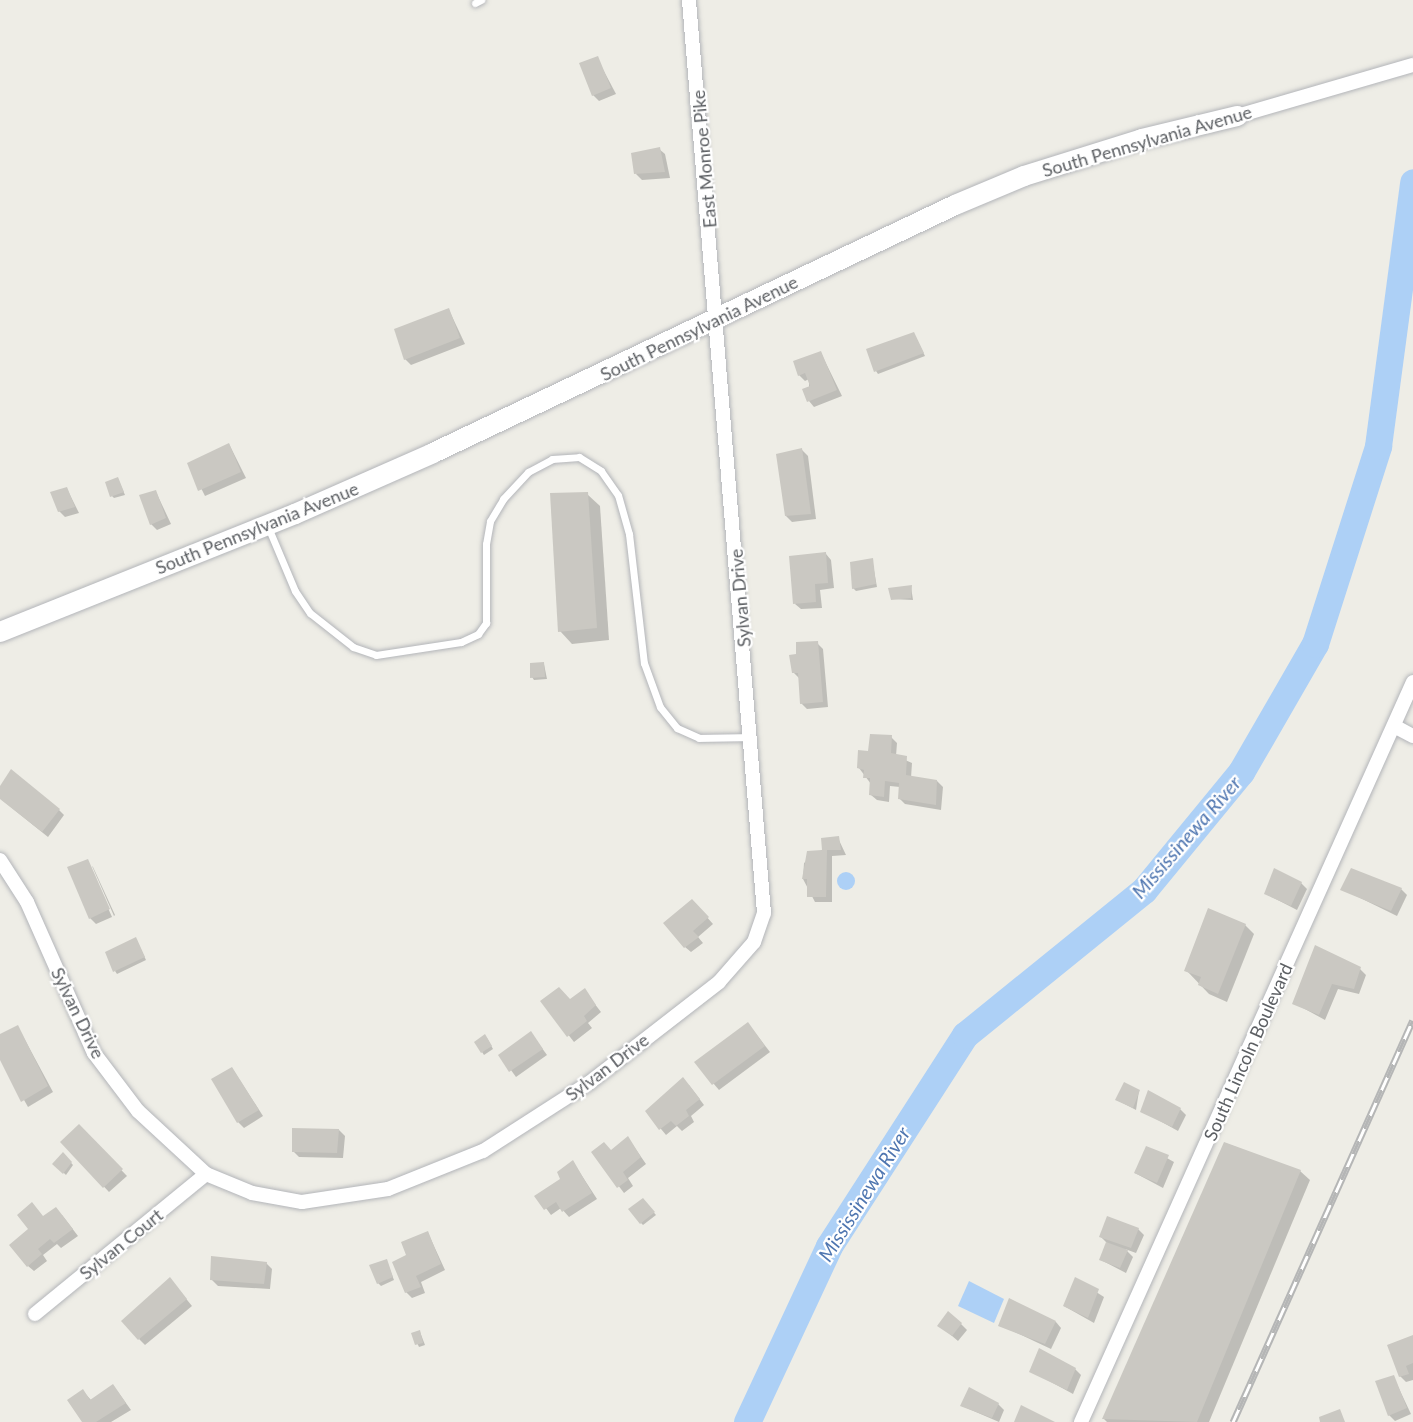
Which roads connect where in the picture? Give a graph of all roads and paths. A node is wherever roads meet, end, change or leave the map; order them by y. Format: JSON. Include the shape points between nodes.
{"nodes":[{"id":1,"x":689,"y":0,"type":"edge"},
{"id":2,"x":1413,"y":64,"type":"edge"},
{"id":3,"x":1237,"y":116,"type":"joint"},
{"id":4,"x":718,"y":319,"type":"junction"},
{"id":5,"x":267,"y":525,"type":"junction"},
{"id":6,"x":0,"y":632,"type":"edge"},
{"id":7,"x":1413,"y":682,"type":"edge"},
{"id":8,"x":1394,"y":726,"type":"junction"},
{"id":9,"x":751,"y":736,"type":"junction"},
{"id":10,"x":1413,"y":736,"type":"edge"},
{"id":11,"x":0,"y":860,"type":"edge"},
{"id":12,"x":206,"y":1174,"type":"junction"},
{"id":13,"x":35,"y":1314,"type":"dead end"},
{"id":14,"x":1081,"y":1422,"type":"edge"}],
"edges":[{"from":1,"to":4,"type":"street","name":"East Monroe Pike"},
{"from":2,"to":3,"type":"street","name":"South Pennsylvania Avenue"},
{"from":3,"to":4,"type":"street","name":"South Pennsylvania Avenue","via":[[1142,139],[1024,176]]},
{"from":4,"to":5,"type":"street","name":"South Pennsylvania Avenue","via":[[434,453]]},
{"from":4,"to":9,"type":"street","name":"Sylvan Drive"},
{"from":5,"to":6,"type":"street","name":"South Pennsylvania Avenue"},
{"from":5,"to":9,"type":"lane","via":[[295,591],[309,613],[353,647],[376,655],[461,642],[478,634],[486,623],[486,544],[490,521],[503,499],[528,472],[552,459],[579,457],[601,471],[618,495],[629,534],[644,663],[660,707],[677,728],[699,738]]},
{"from":7,"to":8,"type":"street","name":"South Lincoln Boulevard"},
{"from":8,"to":10,"type":"street"},
{"from":8,"to":14,"type":"street","name":"South Lincoln Boulevard"},
{"from":9,"to":12,"type":"street","name":"Sylvan Drive","via":[[764,913],[754,942],[719,982],[589,1083],[483,1151],[388,1189],[302,1202],[252,1193]]},
{"from":11,"to":12,"type":"street","name":"Sylvan Drive","via":[[27,902],[94,1053],[138,1111]]},
{"from":12,"to":13,"type":"street","name":"Sylvan Court"}]}
